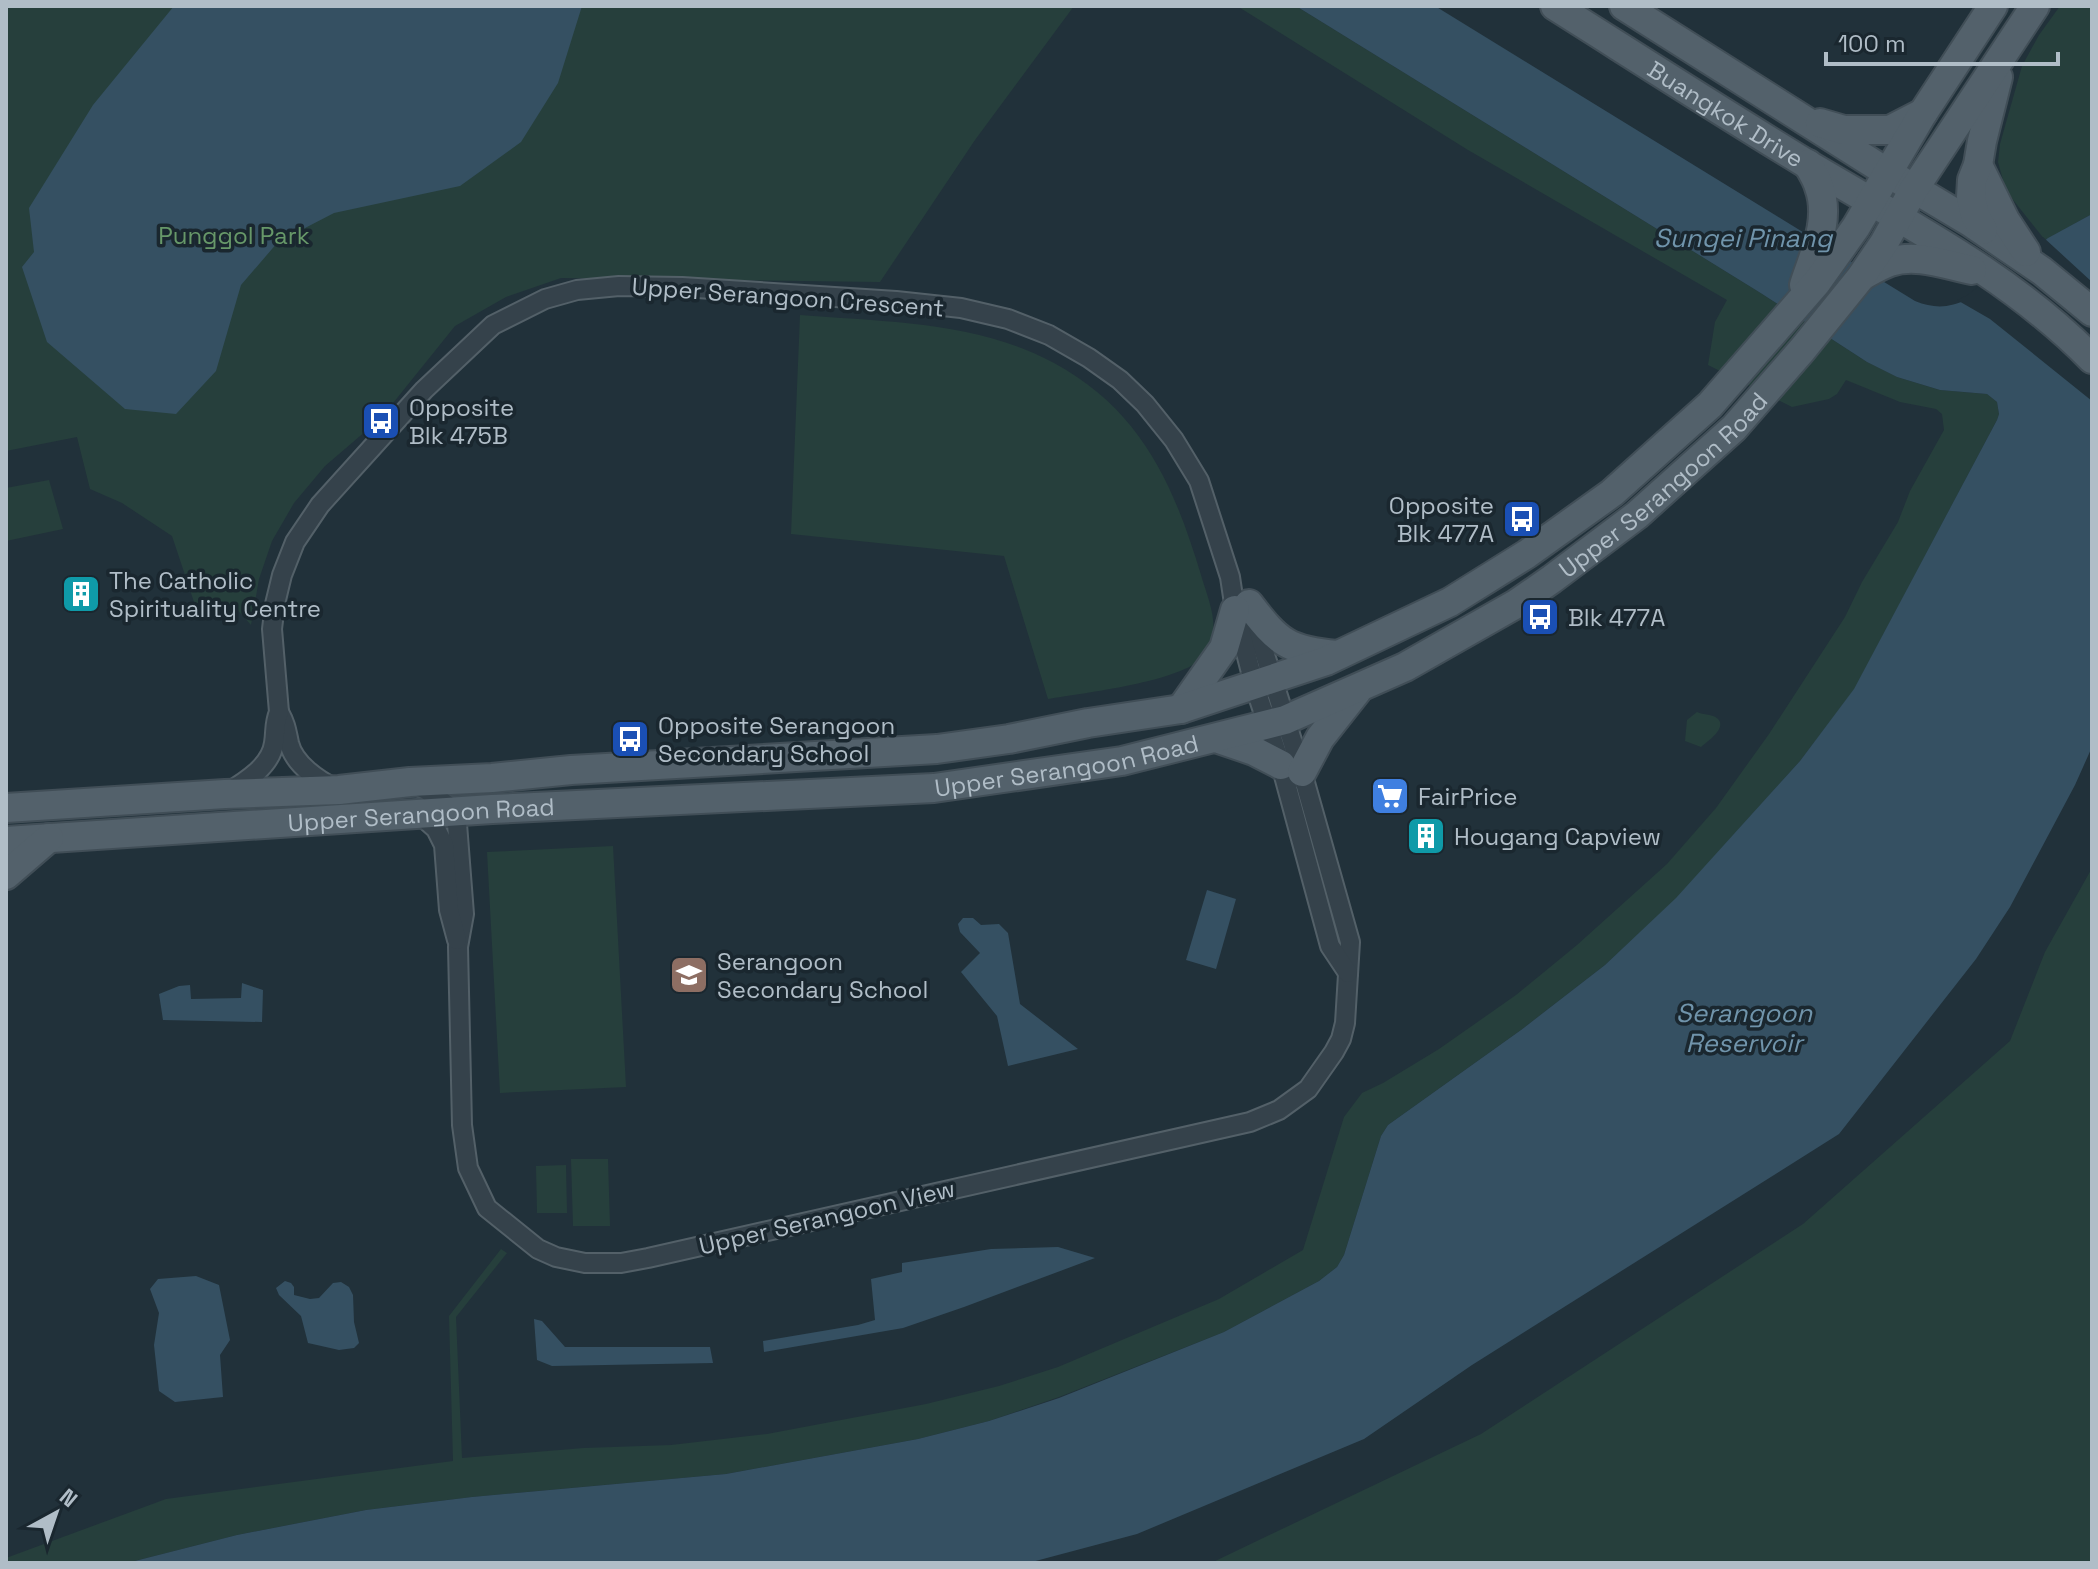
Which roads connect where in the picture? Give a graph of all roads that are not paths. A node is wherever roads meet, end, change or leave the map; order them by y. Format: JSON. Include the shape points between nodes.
{"nodes":[{"id":1,"x":1555,"y":6,"type":"edge"},
{"id":2,"x":1624,"y":6,"type":"edge"},
{"id":3,"x":1993,"y":6,"type":"edge"},
{"id":4,"x":2035,"y":6,"type":"edge"},
{"id":5,"x":2006,"y":49,"type":"junction"},
{"id":6,"x":1923,"y":113,"type":"junction"},
{"id":7,"x":1804,"y":119,"type":"junction"},
{"id":8,"x":1808,"y":164,"type":"junction"},
{"id":9,"x":1978,"y":165,"type":"junction"},
{"id":10,"x":1888,"y":173,"type":"junction"},
{"id":11,"x":1914,"y":189,"type":"junction"},
{"id":12,"x":1872,"y":201,"type":"junction"},
{"id":13,"x":1899,"y":216,"type":"junction"},
{"id":14,"x":1977,"y":226,"type":"junction"},
{"id":15,"x":2042,"y":271,"type":"junction"},
{"id":16,"x":1988,"y":274,"type":"junction"},
{"id":17,"x":1861,"y":277,"type":"junction"},
{"id":18,"x":1797,"y":305,"type":"junction"},
{"id":19,"x":2092,"y":312,"type":"edge"},
{"id":20,"x":2092,"y":359,"type":"edge"},
{"id":21,"x":1242,"y":607,"type":"junction"},
{"id":22,"x":1338,"y":655,"type":"junction"},
{"id":23,"x":1263,"y":681,"type":"junction"},
{"id":24,"x":1360,"y":687,"type":"junction"},
{"id":25,"x":1181,"y":709,"type":"junction"},
{"id":26,"x":279,"y":712,"type":"junction"},
{"id":27,"x":1276,"y":722,"type":"junction"},
{"id":28,"x":1215,"y":738,"type":"junction"},
{"id":29,"x":1292,"y":768,"type":"junction"},
{"id":30,"x":410,"y":782,"type":"junction"},
{"id":31,"x":339,"y":790,"type":"junction"},
{"id":32,"x":6,"y":793,"type":"edge"},
{"id":33,"x":225,"y":794,"type":"junction"},
{"id":34,"x":52,"y":805,"type":"junction"},
{"id":35,"x":6,"y":808,"type":"edge"},
{"id":36,"x":456,"y":811,"type":"junction"},
{"id":37,"x":418,"y":813,"type":"junction"},
{"id":38,"x":49,"y":838,"type":"junction"},
{"id":39,"x":6,"y":841,"type":"edge"},
{"id":40,"x":6,"y":875,"type":"edge"},
{"id":41,"x":458,"y":947,"type":"junction"}],
"edges":[{"from":1,"to":8,"type":"main road","name":"Buangkok Drive"},
{"from":2,"to":7,"type":"main road","name":"Buangkok Drive"},
{"from":3,"to":6,"type":"main road","name":"Upper Serangoon Road"},
{"from":4,"to":5,"type":"main road","name":"Upper Serangoon Road"},
{"from":5,"to":9,"type":"main road"},
{"from":5,"to":11,"type":"main road","name":"Upper Serangoon Road"},
{"from":6,"to":7,"type":"main road","via":[[1890,130],[1844,130]]},
{"from":6,"to":10,"type":"main road","name":"Upper Serangoon Road"},
{"from":7,"to":10,"type":"main road","name":"Buangkok Drive"},
{"from":8,"to":12,"type":"main road","name":"Buangkok Drive"},
{"from":8,"to":18,"type":"main road","via":[[1820,187],[1824,222]]},
{"from":9,"to":14,"type":"main road","via":[[1971,197]]},
{"from":9,"to":15,"type":"main road","via":[[2005,220]]},
{"from":10,"to":11,"type":"main road","name":"Buangkok Drive"},
{"from":10,"to":12,"type":"main road","name":"Upper Serangoon Road"},
{"from":11,"to":13,"type":"main road","name":"Upper Serangoon Road"},
{"from":11,"to":14,"type":"main road","name":"Buangkok Drive"},
{"from":12,"to":13,"type":"main road","name":"Buangkok Drive"},
{"from":12,"to":18,"type":"main road","name":"Upper Serangoon Road"},
{"from":13,"to":16,"type":"main road","name":"Buangkok Drive"},
{"from":13,"to":17,"type":"main road","name":"Upper Serangoon Road"},
{"from":14,"to":15,"type":"main road","name":"Buangkok Drive"},
{"from":15,"to":19,"type":"main road"},
{"from":16,"to":17,"type":"main road","via":[[1899,260]]},
{"from":16,"to":20,"type":"main road","name":"Buangkok Drive"},
{"from":17,"to":24,"type":"main road","name":"Upper Serangoon Road","via":[[1734,428],[1637,515],[1516,604]]},
{"from":18,"to":22,"type":"main road","name":"Upper Serangoon Road","via":[[1710,405],[1612,493],[1475,587]]},
{"from":21,"to":22,"type":"main road","via":[[1293,648]]},
{"from":21,"to":23,"type":"street","name":"Upper Serangoon Crescent"},
{"from":21,"to":25,"type":"main road","via":[[1224,648]]},
{"from":21,"to":26,"type":"street","name":"Upper Serangoon Crescent","via":[[1199,481],[1174,440],[1120,380],[1049,335],[961,308],[896,301],[682,287],[577,290],[545,299],[485,331],[320,505],[295,542],[275,604]]},
{"from":22,"to":23,"type":"main road","name":"Upper Serangoon Road"},
{"from":23,"to":25,"type":"main road","name":"Upper Serangoon Road"},
{"from":23,"to":27,"type":"street","name":"Upper Serangoon Crescent"},
{"from":24,"to":27,"type":"main road","name":"Upper Serangoon Road"},
{"from":24,"to":29,"type":"main road"},
{"from":25,"to":30,"type":"main road","name":"Upper Serangoon Road","via":[[937,749]]},
{"from":26,"to":31,"type":"street","name":"Upper Serangoon Crescent","via":[[298,759],[319,781]]},
{"from":26,"to":33,"type":"street","name":"Upper Serangoon Crescent","via":[[266,762]]},
{"from":27,"to":28,"type":"main road","name":"Upper Serangoon Road"},
{"from":27,"to":29,"type":"street","name":"Upper Serangoon View"},
{"from":28,"to":29,"type":"main road"},
{"from":28,"to":36,"type":"main road","name":"Upper Serangoon Road","via":[[1122,761],[934,788]]},
{"from":29,"to":41,"type":"street","name":"Upper Serangoon View","via":[[1330,946],[1348,973],[1341,1039],[1308,1089],[1250,1122],[648,1258],[602,1264],[556,1257],[487,1208],[468,1168],[462,1125]]},
{"from":30,"to":31,"type":"main road","name":"Upper Serangoon Road"},
{"from":30,"to":36,"type":"street"},
{"from":31,"to":33,"type":"main road","name":"Upper Serangoon Road"},
{"from":32,"to":34,"type":"main road"},
{"from":33,"to":34,"type":"main road","name":"Upper Serangoon Road"},
{"from":34,"to":35,"type":"main road","name":"Upper Serangoon Road"},
{"from":36,"to":37,"type":"main road","name":"Upper Serangoon Road"},
{"from":36,"to":41,"type":"street","name":"Upper Serangoon View","via":[[464,914]]},
{"from":37,"to":38,"type":"main road","name":"Upper Serangoon Road"},
{"from":37,"to":41,"type":"street","name":"Upper Serangoon View","via":[[444,845]]},
{"from":38,"to":39,"type":"main road","name":"Upper Serangoon Road"},
{"from":38,"to":40,"type":"main road"}]}
